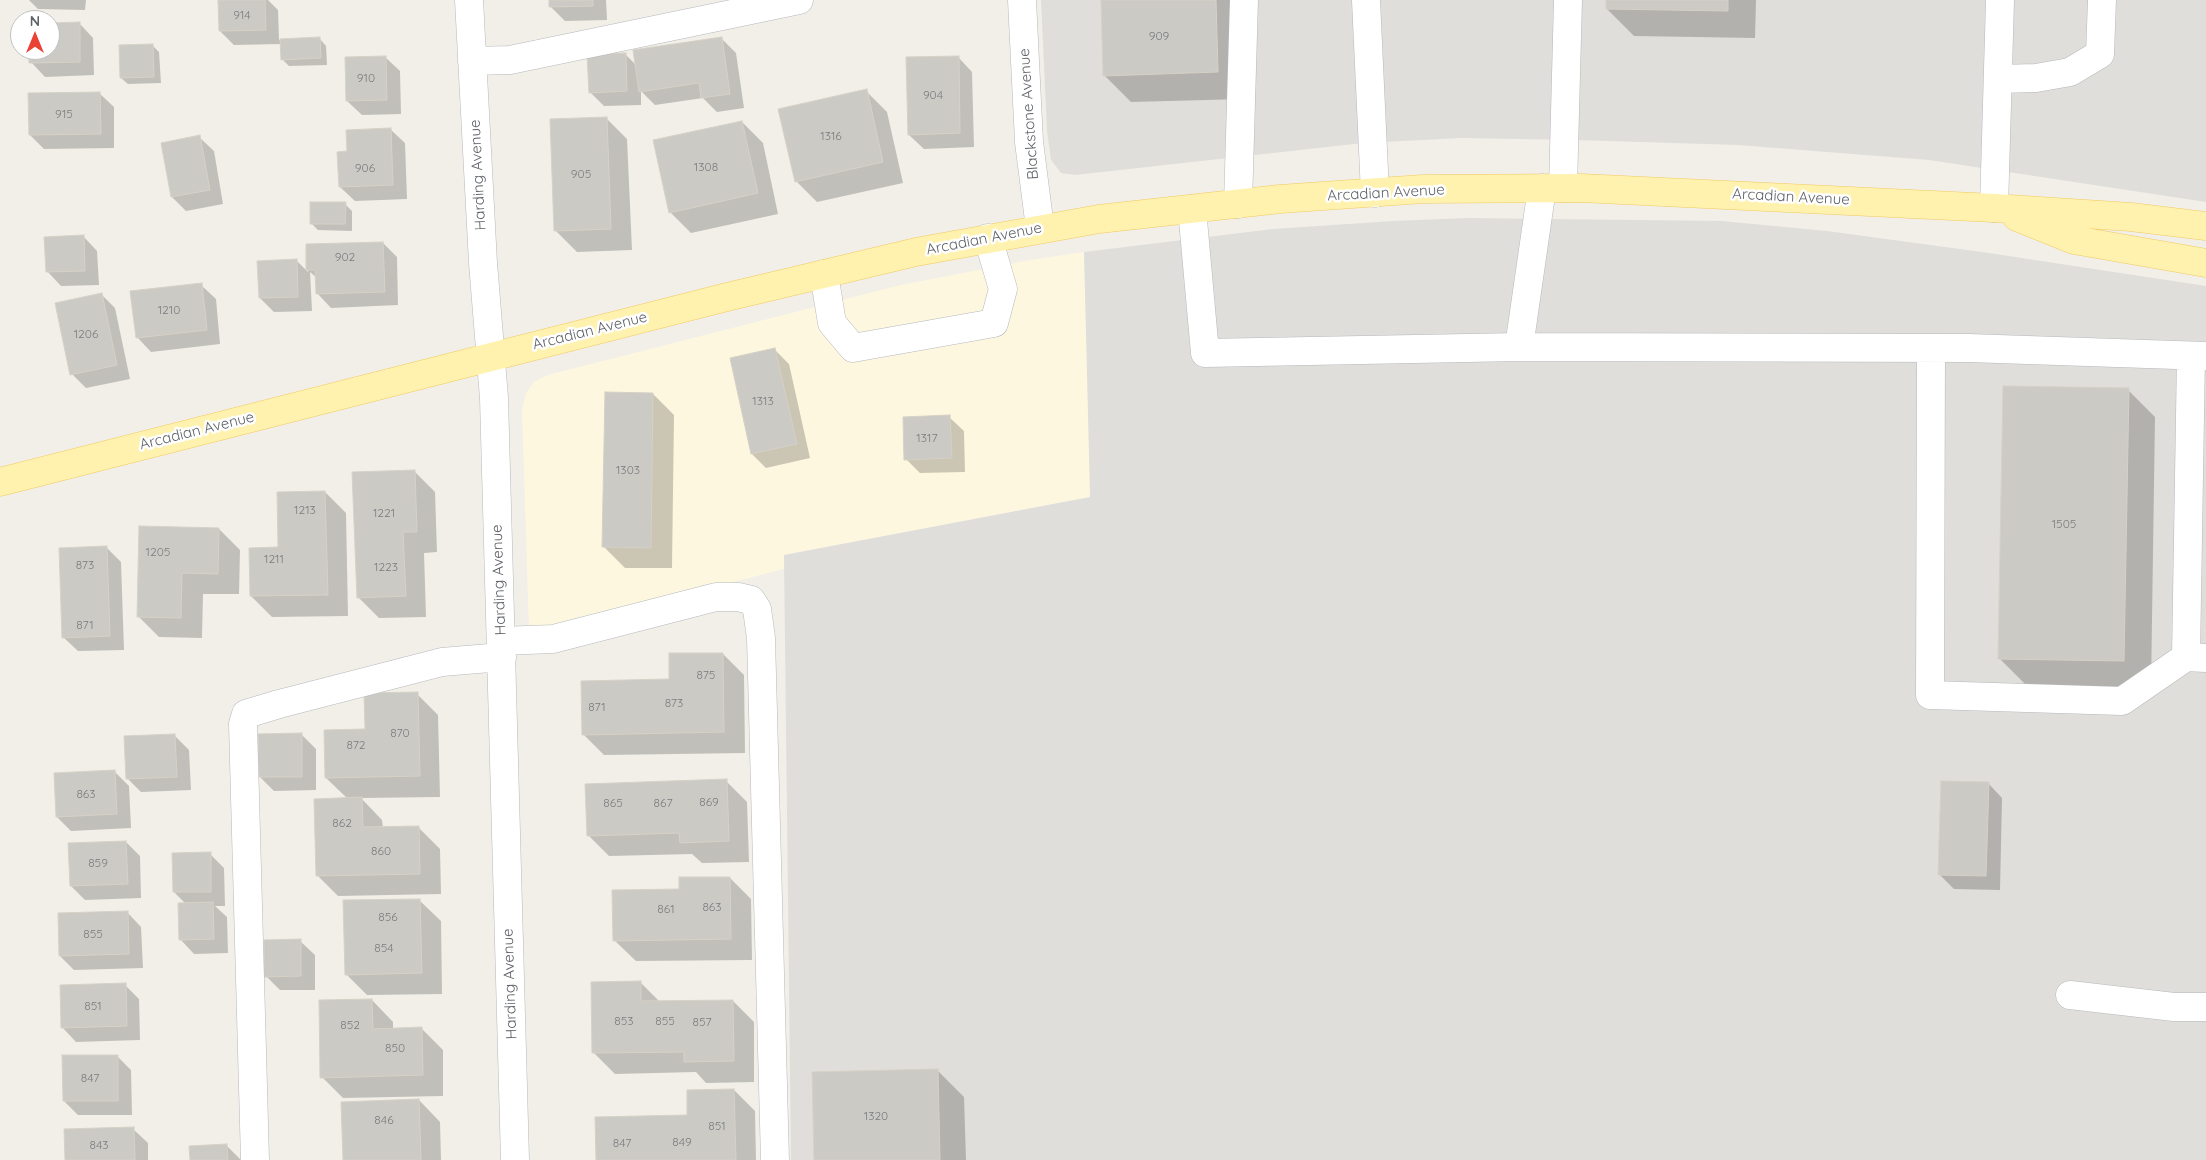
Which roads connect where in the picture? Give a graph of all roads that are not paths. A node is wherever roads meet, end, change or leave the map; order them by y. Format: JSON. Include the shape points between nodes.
{"nodes":[{"id":1,"x":469,"y":0,"type":"edge"},
{"id":2,"x":798,"y":0,"type":"edge"},
{"id":3,"x":1022,"y":0,"type":"edge"},
{"id":4,"x":1244,"y":0,"type":"edge"},
{"id":5,"x":1366,"y":0,"type":"edge"},
{"id":6,"x":1568,"y":0,"type":"edge"},
{"id":7,"x":2000,"y":0,"type":"edge"},
{"id":8,"x":2102,"y":0,"type":"edge"},
{"id":9,"x":472,"y":61,"type":"junction"},
{"id":10,"x":1998,"y":79,"type":"junction"},
{"id":11,"x":1552,"y":188,"type":"junction"},
{"id":12,"x":1375,"y":193,"type":"junction"},
{"id":13,"x":1238,"y":204,"type":"junction"},
{"id":14,"x":1994,"y":208,"type":"junction"},
{"id":15,"x":1192,"y":209,"type":"junction"},
{"id":16,"x":2206,"y":226,"type":"edge"},
{"id":17,"x":1040,"y":228,"type":"junction"},
{"id":18,"x":988,"y":238,"type":"junction"},
{"id":19,"x":2206,"y":263,"type":"edge"},
{"id":20,"x":824,"y":274,"type":"junction"},
{"id":21,"x":1519,"y":347,"type":"junction"},
{"id":22,"x":1931,"y":348,"type":"junction"},
{"id":23,"x":2198,"y":356,"type":"edge"},
{"id":24,"x":491,"y":357,"type":"junction"},
{"id":25,"x":0,"y":482,"type":"edge"},
{"id":26,"x":501,"y":649,"type":"junction"},
{"id":27,"x":2196,"y":658,"type":"edge"},
{"id":28,"x":2070,"y":995,"type":"dead end"},
{"id":29,"x":2206,"y":1006,"type":"edge"},
{"id":30,"x":255,"y":1160,"type":"edge"},
{"id":31,"x":515,"y":1160,"type":"edge"},
{"id":32,"x":776,"y":1160,"type":"edge"}],
"edges":[{"from":1,"to":9,"type":"street","name":"Harding Avenue"},
{"from":2,"to":9,"type":"street","via":[[510,60]]},
{"from":3,"to":17,"type":"street","name":"Blackstone Avenue","via":[[1029,142]]},
{"from":4,"to":13,"type":"street"},
{"from":5,"to":12,"type":"street"},
{"from":6,"to":11,"type":"street"},
{"from":7,"to":10,"type":"street"},
{"from":8,"to":10,"type":"street","via":[[2100,54],[2070,72],[2036,78]]},
{"from":9,"to":24,"type":"street","name":"Harding Avenue"},
{"from":10,"to":14,"type":"street"},
{"from":11,"to":12,"type":"main road","name":"Arcadian Avenue"},
{"from":11,"to":14,"type":"main road","name":"Arcadian Avenue"},
{"from":11,"to":21,"type":"street"},
{"from":12,"to":13,"type":"main road","name":"Arcadian Avenue"},
{"from":13,"to":15,"type":"main road","name":"Arcadian Avenue"},
{"from":14,"to":16,"type":"main road","name":"Arcadian Avenue","via":[[2130,217]]},
{"from":14,"to":19,"type":"main road","name":"Arcadian Avenue","via":[[2074,240]]},
{"from":15,"to":17,"type":"main road","name":"Arcadian Avenue"},
{"from":15,"to":21,"type":"street","via":[[1204,353]]},
{"from":17,"to":18,"type":"main road","name":"Arcadian Avenue"},
{"from":18,"to":20,"type":"main road","name":"Arcadian Avenue"},
{"from":18,"to":20,"type":"street","via":[[1003,289],[994,323],[853,348],[832,323]]},
{"from":20,"to":24,"type":"main road","name":"Arcadian Avenue"},
{"from":21,"to":22,"type":"street"},
{"from":22,"to":23,"type":"street"},
{"from":22,"to":27,"type":"street","via":[[1930,695],[2122,701]]},
{"from":23,"to":27,"type":"street"},
{"from":24,"to":25,"type":"main road","name":"Arcadian Avenue"},
{"from":24,"to":26,"type":"street","name":"Harding Avenue"},
{"from":26,"to":30,"type":"street","via":[[246,714],[242,724]]},
{"from":26,"to":31,"type":"street","name":"Harding Avenue"},
{"from":26,"to":32,"type":"street","via":[[553,639],[716,597],[751,600],[757,609],[761,638]]},
{"from":28,"to":29,"type":"street","via":[[2174,1007]]}]}
